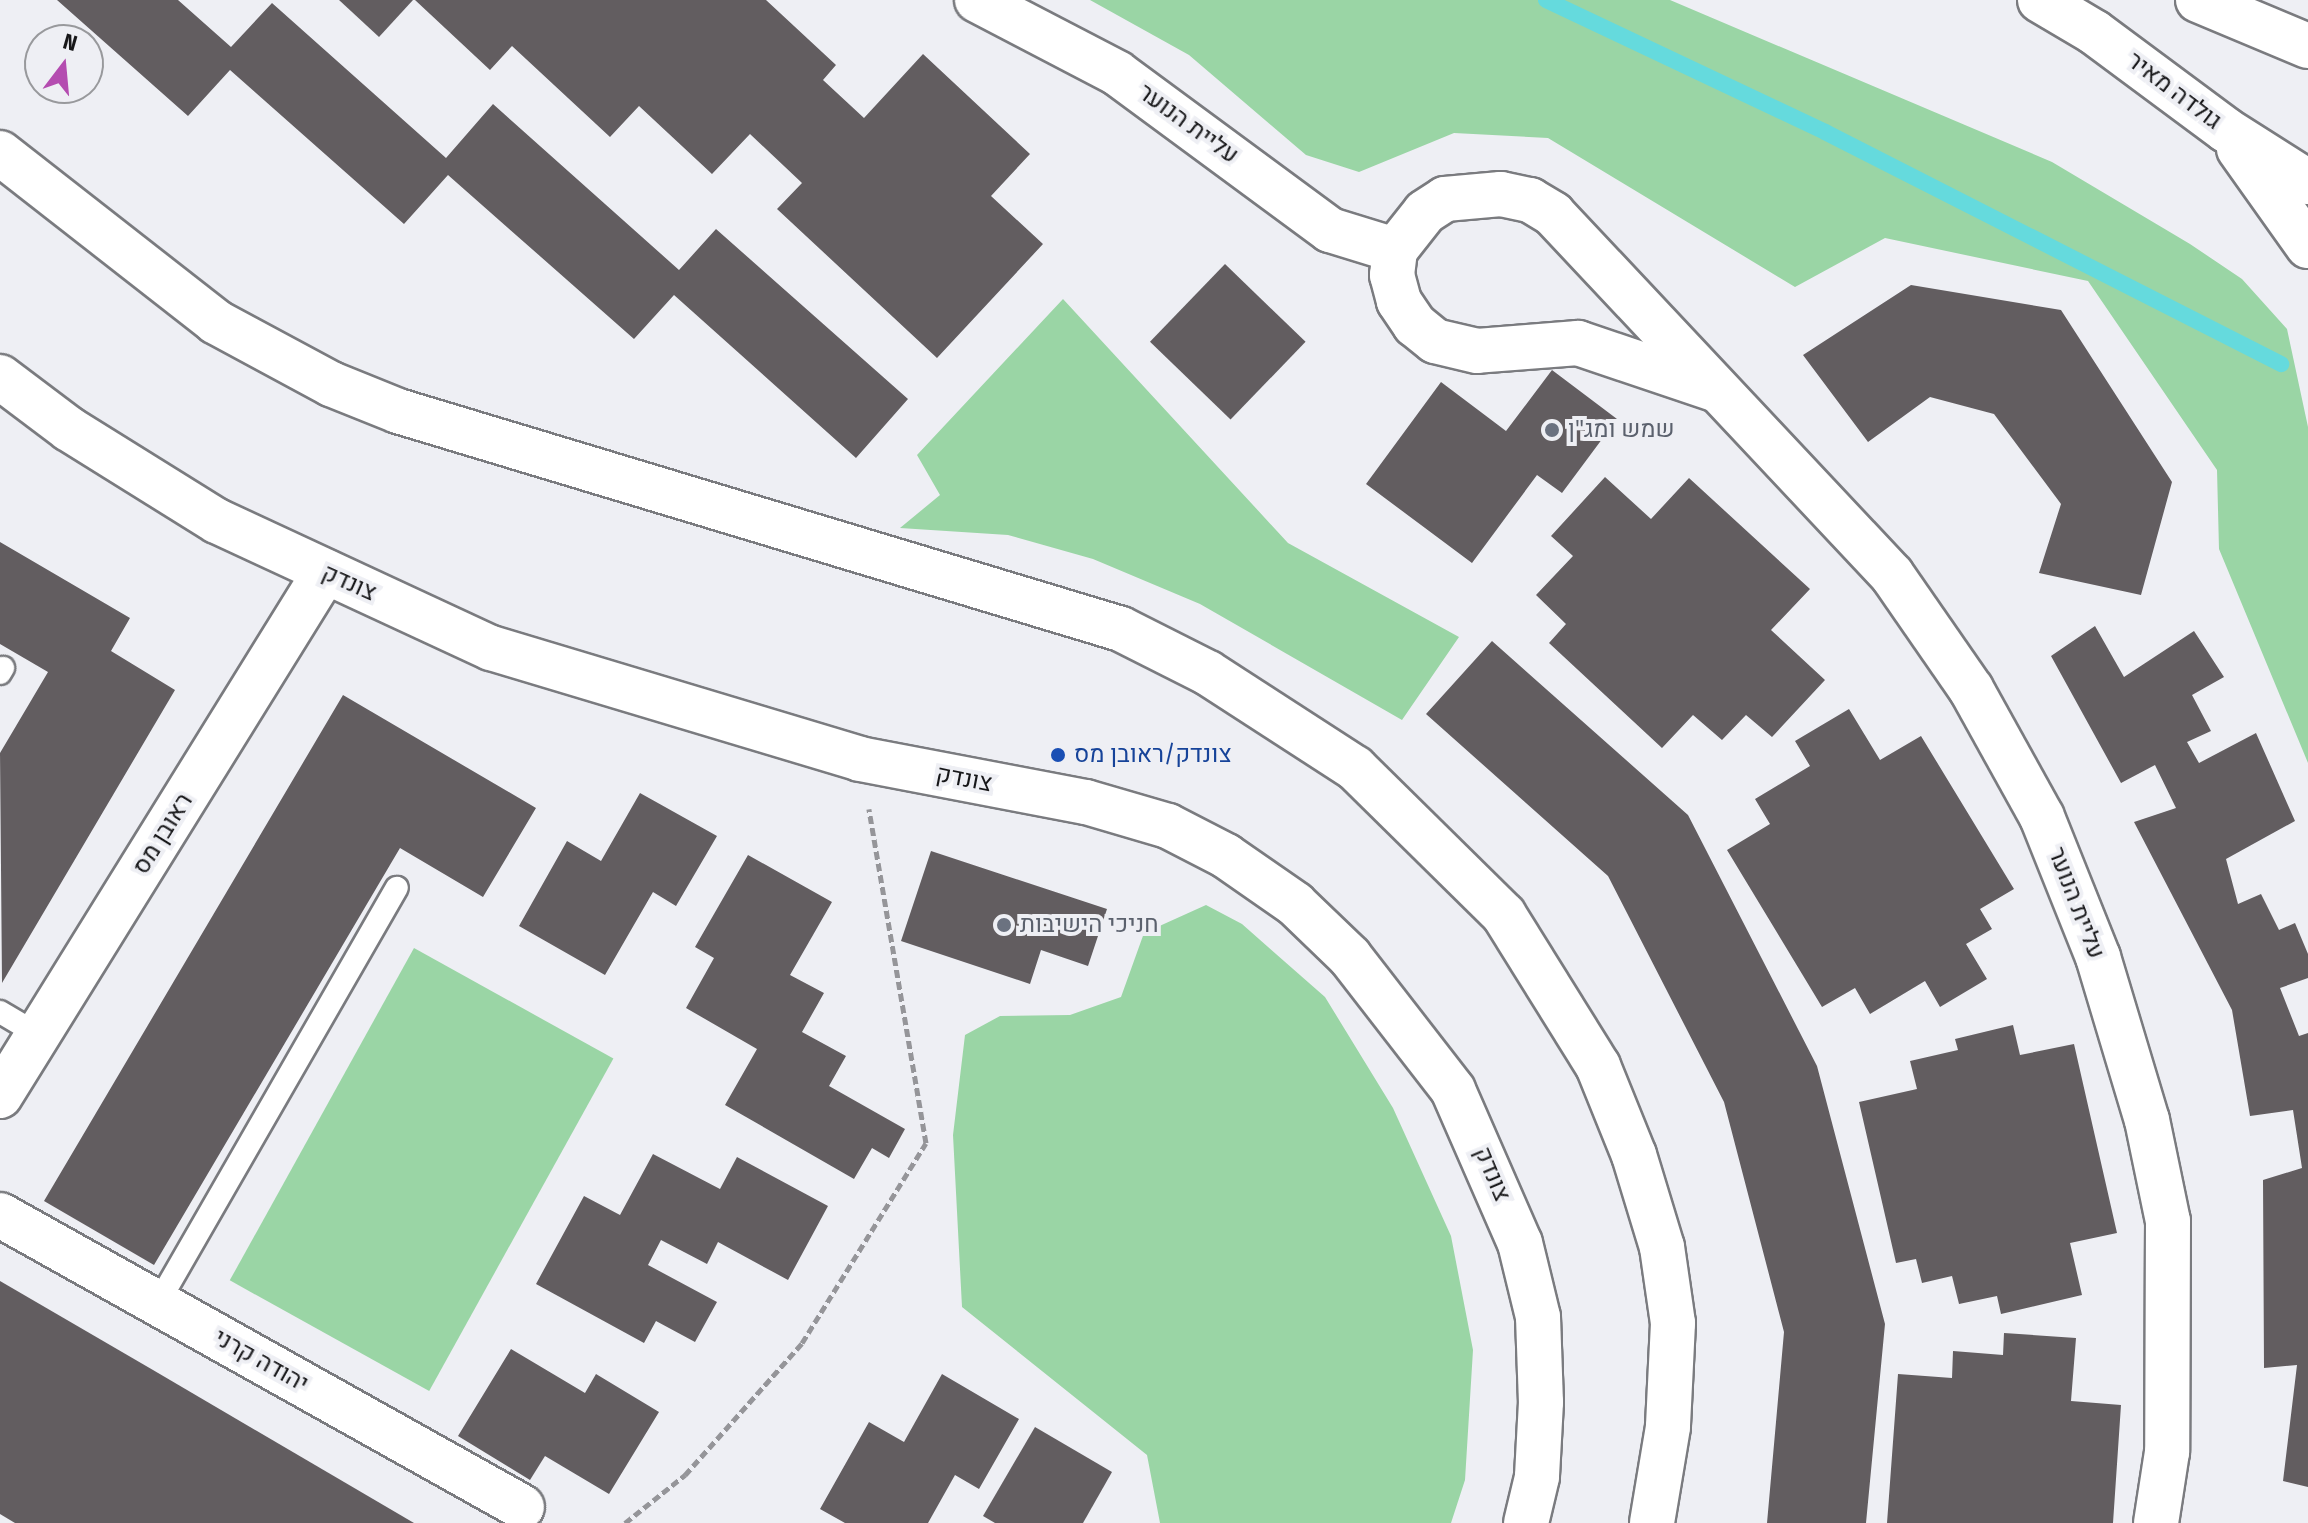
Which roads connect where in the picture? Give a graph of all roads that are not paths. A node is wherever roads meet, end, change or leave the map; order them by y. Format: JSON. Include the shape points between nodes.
{"nodes":[{"id":1,"x":977,"y":0,"type":"edge"},
{"id":2,"x":2040,"y":0,"type":"edge"},
{"id":3,"x":2198,"y":0,"type":"edge"},
{"id":4,"x":2308,"y":25,"type":"edge"},
{"id":5,"x":2264,"y":28,"type":"junction"},
{"id":6,"x":2308,"y":46,"type":"edge"},
{"id":7,"x":2226,"y":130,"type":"junction"},
{"id":8,"x":0,"y":153,"type":"edge"},
{"id":9,"x":2308,"y":182,"type":"edge"},
{"id":10,"x":2308,"y":246,"type":"edge"},
{"id":11,"x":1395,"y":250,"type":"junction"},
{"id":12,"x":0,"y":377,"type":"edge"},
{"id":13,"x":1714,"y":389,"type":"junction"},
{"id":14,"x":325,"y":572,"type":"junction"},
{"id":15,"x":397,"y":888,"type":"dead end"},
{"id":16,"x":0,"y":1012,"type":"edge"},
{"id":17,"x":39,"y":1035,"type":"junction"},
{"id":18,"x":0,"y":1096,"type":"edge"},
{"id":19,"x":0,"y":1215,"type":"edge"},
{"id":20,"x":158,"y":1303,"type":"junction"},
{"id":21,"x":522,"y":1507,"type":"dead end"},
{"id":22,"x":1526,"y":1523,"type":"edge"},
{"id":23,"x":1652,"y":1523,"type":"edge"},
{"id":24,"x":2156,"y":1523,"type":"edge"}],
"edges":[{"from":1,"to":11,"type":"street","name":"עליית הנוער","via":[[1117,73],[1330,230]]},
{"from":2,"to":7,"type":"street","name":"גולדה מאיר","via":[[2094,32]]},
{"from":3,"to":5,"type":"street"},
{"from":4,"to":5,"type":"street"},
{"from":5,"to":6,"type":"street"},
{"from":7,"to":9,"type":"street","name":"גולדה מאיר"},
{"from":7,"to":10,"type":"street"},
{"from":8,"to":23,"type":"street","via":[[216,322],[331,384],[398,411],[1121,629],[1220,680],[1355,768],[1504,915],[1598,1066],[1634,1155],[1662,1247],[1673,1323],[1668,1427]]},
{"from":11,"to":13,"type":"street","name":"עליית הנוער","via":[[1392,275],[1399,301],[1415,325],[1435,341],[1477,351],[1578,343]]},
{"from":11,"to":13,"type":"street","name":"עליית הנוער","via":[[1425,212],[1445,199],[1501,194],[1530,200],[1553,214]]},
{"from":12,"to":14,"type":"street","name":"צונדק","via":[[69,429],[217,521]]},
{"from":13,"to":24,"type":"street","name":"עליית הנוער","via":[[1892,575],[1971,689],[2042,817],[2098,957],[2147,1120],[2168,1221],[2167,1452]]},
{"from":14,"to":17,"type":"street","name":"ראובן מס"},
{"from":14,"to":22,"type":"street","name":"צונדק","via":[[491,648],[860,759],[1086,802],[1168,826],[1226,856],[1283,896],[1350,957],[1453,1090],[1520,1243],[1538,1317],[1541,1402],[1537,1477]]},
{"from":15,"to":20,"type":"lane"},
{"from":16,"to":17,"type":"lane"},
{"from":17,"to":18,"type":"street","name":"ראובן מס"},
{"from":19,"to":20,"type":"street","name":"יהודה קרני"},
{"from":20,"to":21,"type":"street","name":"יהודה קרני"}]}
